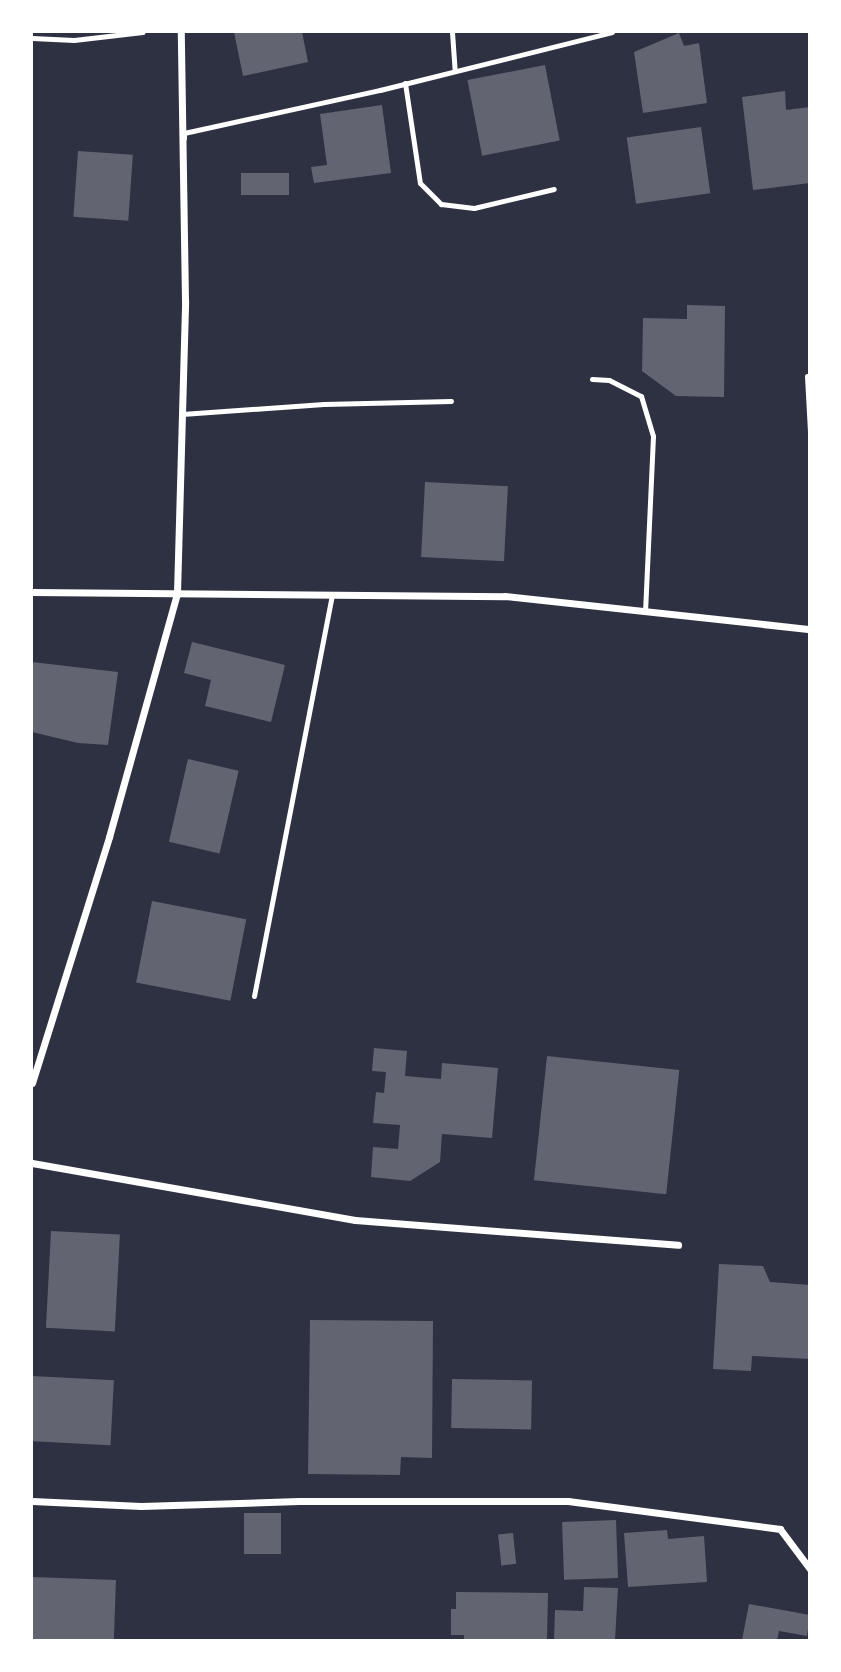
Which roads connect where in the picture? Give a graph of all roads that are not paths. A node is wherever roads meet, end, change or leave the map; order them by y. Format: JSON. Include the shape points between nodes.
{"nodes":[{"id":1,"x":143,"y":32,"type":"edge"},
{"id":2,"x":181,"y":32,"type":"edge"},
{"id":3,"x":452,"y":32,"type":"edge"},
{"id":4,"x":612,"y":32,"type":"edge"},
{"id":5,"x":32,"y":38,"type":"edge"},
{"id":6,"x":455,"y":71,"type":"junction"},
{"id":7,"x":405,"y":83,"type":"junction"},
{"id":8,"x":184,"y":133,"type":"junction"},
{"id":9,"x":554,"y":189,"type":"dead end"},
{"id":10,"x":807,"y":376,"type":"dead end"},
{"id":11,"x":592,"y":379,"type":"dead end"},
{"id":12,"x":451,"y":401,"type":"dead end"},
{"id":13,"x":182,"y":414,"type":"junction"},
{"id":14,"x":810,"y":431,"type":"edge"},
{"id":15,"x":32,"y":592,"type":"edge"},
{"id":16,"x":177,"y":593,"type":"junction"},
{"id":17,"x":332,"y":594,"type":"junction"},
{"id":18,"x":645,"y":611,"type":"junction"},
{"id":19,"x":810,"y":629,"type":"edge"},
{"id":20,"x":254,"y":996,"type":"dead end"},
{"id":21,"x":32,"y":1083,"type":"edge"},
{"id":22,"x":32,"y":1163,"type":"edge"},
{"id":23,"x":678,"y":1245,"type":"dead end"},
{"id":24,"x":32,"y":1501,"type":"edge"},
{"id":25,"x":810,"y":1569,"type":"edge"}],
"edges":[{"from":1,"to":5,"type":"lane","via":[[74,40]]},
{"from":2,"to":8,"type":"street"},
{"from":3,"to":6,"type":"lane"},
{"from":4,"to":6,"type":"lane"},
{"from":6,"to":7,"type":"lane"},
{"from":7,"to":8,"type":"lane"},
{"from":7,"to":9,"type":"lane","via":[[419,183],[441,204],[474,208]]},
{"from":8,"to":13,"type":"street"},
{"from":10,"to":14,"type":"lane"},
{"from":11,"to":18,"type":"lane","via":[[609,380],[641,396],[653,436]]},
{"from":12,"to":13,"type":"lane"},
{"from":13,"to":16,"type":"street"},
{"from":15,"to":16,"type":"street"},
{"from":16,"to":17,"type":"street"},
{"from":16,"to":21,"type":"street","via":[[110,837]]},
{"from":17,"to":18,"type":"street","via":[[505,596]]},
{"from":17,"to":20,"type":"lane"},
{"from":18,"to":19,"type":"street"},
{"from":22,"to":23,"type":"street","via":[[355,1220]]},
{"from":24,"to":25,"type":"street","via":[[141,1506],[568,1501],[780,1529]]}]}
